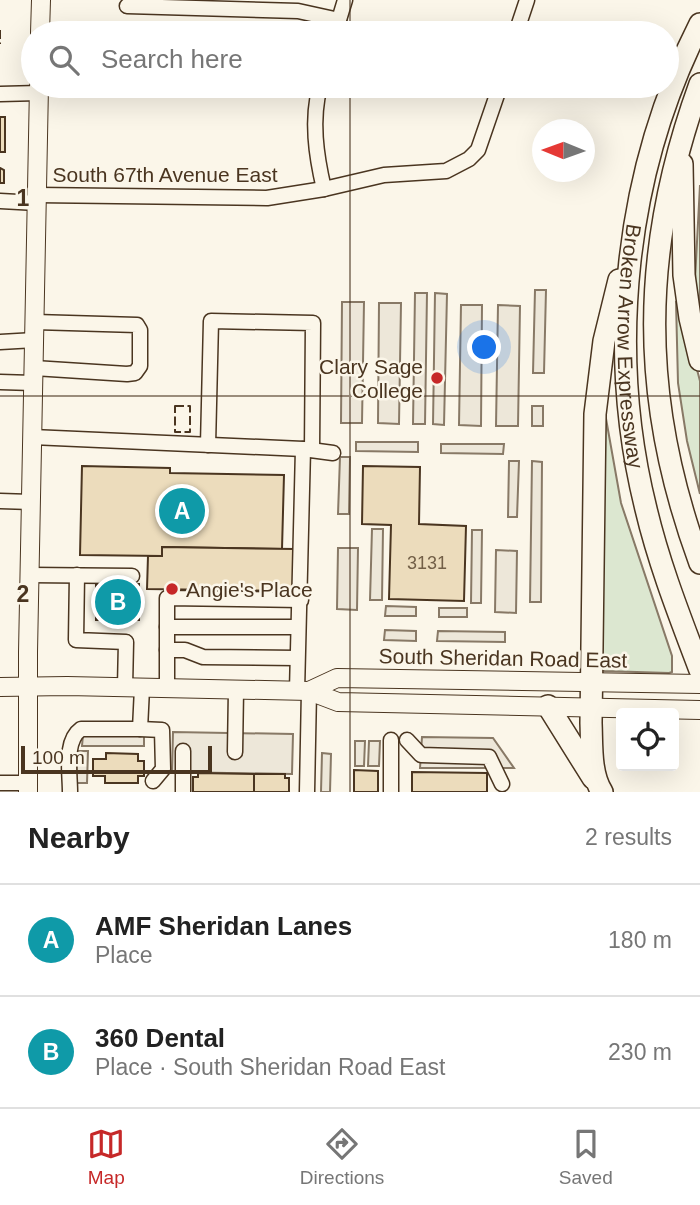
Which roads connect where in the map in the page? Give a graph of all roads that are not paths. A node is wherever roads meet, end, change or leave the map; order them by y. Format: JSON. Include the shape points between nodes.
{"nodes":[{"id":1,"x":41,"y":0,"type":"edge"},
{"id":2,"x":345,"y":0,"type":"edge"},
{"id":3,"x":527,"y":0,"type":"edge"},
{"id":4,"x":127,"y":6,"type":"dead end"},
{"id":5,"x":40,"y":21,"type":"edge"},
{"id":6,"x":322,"y":21,"type":"edge"},
{"id":7,"x":339,"y":21,"type":"edge"},
{"id":8,"x":520,"y":21,"type":"edge"},
{"id":9,"x":700,"y":24,"type":"edge"},
{"id":10,"x":679,"y":71,"type":"edge"},
{"id":11,"x":700,"y":83,"type":"edge"},
{"id":12,"x":21,"y":92,"type":"edge"},
{"id":13,"x":0,"y":94,"type":"edge"},
{"id":14,"x":39,"y":98,"type":"edge"},
{"id":15,"x":317,"y":98,"type":"edge"},
{"id":16,"x":496,"y":98,"type":"edge"},
{"id":17,"x":668,"y":98,"type":"edge"},
{"id":18,"x":682,"y":134,"type":"junction"},
{"id":19,"x":643,"y":181,"type":"junction"},
{"id":20,"x":324,"y":189,"type":"junction"},
{"id":21,"x":37,"y":199,"type":"junction"},
{"id":22,"x":0,"y":201,"type":"edge"},
{"id":23,"x":35,"y":331,"type":"junction"},
{"id":24,"x":0,"y":342,"type":"edge"},
{"id":25,"x":700,"y":360,"type":"edge"},
{"id":26,"x":34,"y":375,"type":"junction"},
{"id":27,"x":0,"y":383,"type":"edge"},
{"id":28,"x":32,"y":437,"type":"junction"},
{"id":29,"x":208,"y":445,"type":"junction"},
{"id":30,"x":308,"y":450,"type":"junction"},
{"id":31,"x":333,"y":453,"type":"dead end"},
{"id":32,"x":0,"y":501,"type":"edge"},
{"id":33,"x":31,"y":502,"type":"junction"},
{"id":34,"x":700,"y":563,"type":"edge"},
{"id":35,"x":30,"y":575,"type":"junction"},
{"id":36,"x":77,"y":575,"type":"junction"},
{"id":37,"x":132,"y":576,"type":"dead end"},
{"id":38,"x":301,"y":600,"type":"junction"},
{"id":39,"x":167,"y":627,"type":"junction"},
{"id":40,"x":298,"y":627,"type":"junction"},
{"id":41,"x":167,"y":650,"type":"junction"},
{"id":42,"x":297,"y":658,"type":"junction"},
{"id":43,"x":700,"y":670,"type":"edge"},
{"id":44,"x":592,"y":682,"type":"junction"},
{"id":45,"x":700,"y":684,"type":"edge"},
{"id":46,"x":0,"y":687,"type":"edge"},
{"id":47,"x":29,"y":687,"type":"junction"},
{"id":48,"x":134,"y":687,"type":"junction"},
{"id":49,"x":167,"y":688,"type":"junction"},
{"id":50,"x":236,"y":690,"type":"junction"},
{"id":51,"x":303,"y":691,"type":"junction"},
{"id":52,"x":548,"y":706,"type":"junction"},
{"id":53,"x":592,"y":708,"type":"junction"},
{"id":54,"x":700,"y":710,"type":"edge"},
{"id":55,"x":147,"y":729,"type":"junction"},
{"id":56,"x":391,"y":740,"type":"dead end"},
{"id":57,"x":407,"y":740,"type":"dead end"},
{"id":58,"x":183,"y":751,"type":"dead end"},
{"id":59,"x":235,"y":752,"type":"dead end"},
{"id":60,"x":0,"y":783,"type":"edge"},
{"id":61,"x":502,"y":784,"type":"dead end"},
{"id":62,"x":153,"y":787,"type":"edge"},
{"id":63,"x":28,"y":788,"type":"edge"},
{"id":64,"x":600,"y":788,"type":"edge"},
{"id":65,"x":70,"y":792,"type":"edge"},
{"id":66,"x":183,"y":792,"type":"edge"},
{"id":67,"x":307,"y":792,"type":"edge"},
{"id":68,"x":391,"y":792,"type":"edge"}],
"edges":[{"from":1,"to":5,"type":"main road"},
{"from":2,"to":7,"type":"street"},
{"from":3,"to":8,"type":"street"},
{"from":4,"to":6,"type":"street","via":[[298,11]]},
{"from":9,"to":10,"type":"highway","name":"Broken Arrow Expressway"},
{"from":11,"to":18,"type":"highway","name":"Broken Arrow Expressway"},
{"from":12,"to":13,"type":"street"},
{"from":14,"to":21,"type":"main road"},
{"from":15,"to":20,"type":"street","via":[[315,133]]},
{"from":16,"to":20,"type":"street","name":"South 67th Avenue East","via":[[482,142],[457,167],[384,175]]},
{"from":17,"to":19,"type":"highway","name":"Broken Arrow Expressway"},
{"from":18,"to":25,"type":"highway","via":[[684,275]]},
{"from":18,"to":34,"type":"highway","name":"Broken Arrow Expressway","via":[[660,237],[654,334],[668,455]]},
{"from":19,"to":43,"type":"highway","name":"Broken Arrow Expressway","via":[[627,299],[632,437],[646,510]]},
{"from":19,"to":44,"type":"highway","via":[[604,341],[597,402]]},
{"from":20,"to":21,"type":"street","name":"South 67th Avenue East","via":[[247,198]]},
{"from":21,"to":22,"type":"street","name":"South 67th Avenue East"},
{"from":21,"to":23,"type":"main road"},
{"from":23,"to":24,"type":"street"},
{"from":23,"to":26,"type":"main road"},
{"from":23,"to":26,"type":"street","via":[[137,325],[141,366],[127,374]]},
{"from":26,"to":27,"type":"street"},
{"from":26,"to":28,"type":"main road"},
{"from":28,"to":29,"type":"street"},
{"from":28,"to":33,"type":"main road"},
{"from":29,"to":30,"type":"street"},
{"from":29,"to":30,"type":"street","via":[[211,321],[313,323]]},
{"from":30,"to":31,"type":"street"},
{"from":30,"to":38,"type":"street"},
{"from":32,"to":33,"type":"street"},
{"from":33,"to":35,"type":"main road"},
{"from":35,"to":36,"type":"street"},
{"from":35,"to":47,"type":"main road"},
{"from":36,"to":37,"type":"street"},
{"from":36,"to":48,"type":"street","via":[[76,640],[126,642]]},
{"from":38,"to":39,"type":"street","via":[[167,598]]},
{"from":38,"to":40,"type":"street"},
{"from":39,"to":40,"type":"street"},
{"from":39,"to":41,"type":"street"},
{"from":40,"to":42,"type":"street"},
{"from":41,"to":42,"type":"street","via":[[203,657]]},
{"from":41,"to":49,"type":"street"},
{"from":42,"to":51,"type":"street"},
{"from":44,"to":45,"type":"main road","name":"South Sheridan Road East"},
{"from":44,"to":51,"type":"main road","name":"South Sheridan Road East","via":[[337,678]]},
{"from":44,"to":53,"type":"highway"},
{"from":46,"to":47,"type":"main road","name":"South Sheridan Road East"},
{"from":47,"to":48,"type":"main road","name":"South Sheridan Road East"},
{"from":47,"to":63,"type":"main road"},
{"from":48,"to":49,"type":"main road","name":"South Sheridan Road East"},
{"from":48,"to":55,"type":"street"},
{"from":49,"to":50,"type":"main road","name":"South Sheridan Road East"},
{"from":50,"to":51,"type":"main road","name":"South Sheridan Road East"},
{"from":50,"to":59,"type":"street"},
{"from":51,"to":52,"type":"main road","name":"South Sheridan Road East","via":[[338,702]]},
{"from":51,"to":67,"type":"street"},
{"from":52,"to":53,"type":"main road","name":"South Sheridan Road East"},
{"from":52,"to":64,"type":"highway"},
{"from":53,"to":54,"type":"main road","name":"South Sheridan Road East"},
{"from":53,"to":64,"type":"highway"},
{"from":55,"to":62,"type":"street"},
{"from":55,"to":62,"type":"street","via":[[162,730],[163,769]]},
{"from":55,"to":65,"type":"street","via":[[81,729],[73,734]]},
{"from":56,"to":68,"type":"street"},
{"from":57,"to":61,"type":"street","via":[[421,755],[489,757]]},
{"from":58,"to":66,"type":"street"},
{"from":60,"to":63,"type":"street"}]}
